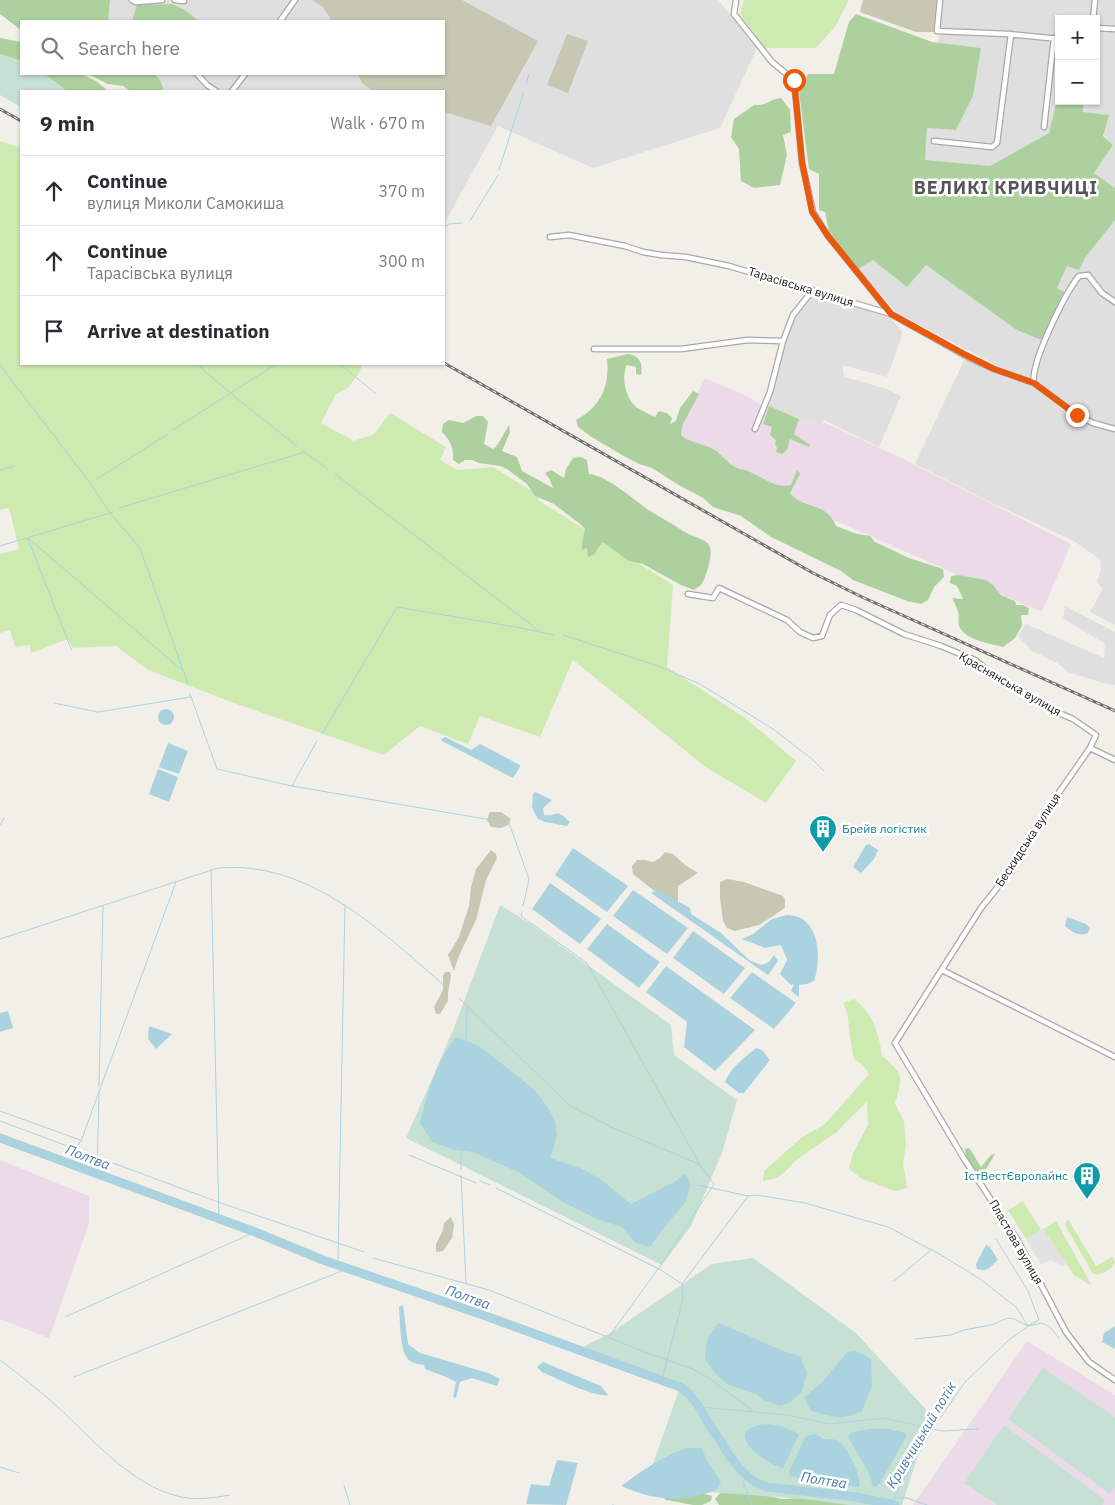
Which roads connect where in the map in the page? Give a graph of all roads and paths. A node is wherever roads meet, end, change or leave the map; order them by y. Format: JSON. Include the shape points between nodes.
{"nodes":[{"id":1,"x":132,"y":0,"type":"edge"},
{"id":2,"x":162,"y":0,"type":"edge"},
{"id":3,"x":175,"y":0,"type":"edge"},
{"id":4,"x":295,"y":0,"type":"edge"},
{"id":5,"x":736,"y":0,"type":"edge"},
{"id":6,"x":940,"y":0,"type":"edge"},
{"id":7,"x":1095,"y":0,"type":"edge"},
{"id":8,"x":184,"y":1,"type":"edge"},
{"id":9,"x":1093,"y":15,"type":"edge"},
{"id":10,"x":281,"y":20,"type":"edge"},
{"id":11,"x":1100,"y":28,"type":"edge"},
{"id":12,"x":1115,"y":29,"type":"edge"},
{"id":13,"x":1011,"y":34,"type":"junction"},
{"id":14,"x":1055,"y":38,"type":"edge"},
{"id":15,"x":1055,"y":45,"type":"edge"},
{"id":16,"x":198,"y":75,"type":"edge"},
{"id":17,"x":243,"y":75,"type":"edge"},
{"id":18,"x":214,"y":90,"type":"edge"},
{"id":19,"x":233,"y":90,"type":"edge"},
{"id":20,"x":1044,"y":127,"type":"dead end"},
{"id":21,"x":934,"y":141,"type":"dead end"},
{"id":22,"x":550,"y":237,"type":"dead end"},
{"id":23,"x":813,"y":290,"type":"junction"},
{"id":24,"x":1115,"y":302,"type":"edge"},
{"id":25,"x":891,"y":314,"type":"junction"},
{"id":26,"x":783,"y":341,"type":"junction"},
{"id":27,"x":594,"y":349,"type":"dead end"},
{"id":28,"x":1034,"y":383,"type":"junction"},
{"id":29,"x":756,"y":429,"type":"dead end"},
{"id":30,"x":1115,"y":429,"type":"edge"},
{"id":31,"x":688,"y":594,"type":"dead end"},
{"id":32,"x":1096,"y":735,"type":"joint"},
{"id":33,"x":1090,"y":748,"type":"junction"},
{"id":34,"x":1115,"y":760,"type":"edge"},
{"id":35,"x":942,"y":970,"type":"junction"},
{"id":36,"x":895,"y":1043,"type":"joint"},
{"id":37,"x":1115,"y":1057,"type":"edge"},
{"id":38,"x":1115,"y":1380,"type":"edge"}],
"edges":[{"from":1,"to":2,"type":"street"},
{"from":3,"to":8,"type":"street"},
{"from":4,"to":10,"type":"street"},
{"from":5,"to":25,"type":"street","via":[[734,14],[772,62],[794,80],[802,162],[812,212]]},
{"from":6,"to":13,"type":"street","via":[[937,31]]},
{"from":7,"to":9,"type":"street"},
{"from":11,"to":12,"type":"street"},
{"from":13,"to":14,"type":"street"},
{"from":13,"to":21,"type":"street","via":[[997,144],[992,147]]},
{"from":15,"to":20,"type":"street"},
{"from":16,"to":18,"type":"street"},
{"from":17,"to":19,"type":"street"},
{"from":22,"to":23,"type":"street","name":"Тарасівська вулиця","via":[[569,235],[652,254],[705,260]]},
{"from":23,"to":25,"type":"street","name":"Тарасівська вулиця"},
{"from":23,"to":26,"type":"street","via":[[794,315]]},
{"from":24,"to":28,"type":"street","via":[[1102,293],[1088,276],[1081,274],[1077,277],[1042,349]]},
{"from":25,"to":28,"type":"street","name":"Тарасівська вулиця","via":[[994,369]]},
{"from":26,"to":27,"type":"street","via":[[748,340],[681,349]]},
{"from":26,"to":29,"type":"street","via":[[770,392]]},
{"from":28,"to":30,"type":"street","name":"Тарасівська вулиця","via":[[1077,415]]},
{"from":31,"to":32,"type":"street","name":"Краснянська вулиця","via":[[713,598],[719,588],[787,620],[813,638],[822,636],[830,615],[841,605],[856,610],[904,634],[975,660],[1000,680]]},
{"from":32,"to":33,"type":"street","name":"Бескидська вулиця"},
{"from":33,"to":34,"type":"street"},
{"from":33,"to":35,"type":"street","name":"Бескидська вулиця"},
{"from":35,"to":36,"type":"street","name":"Бескидська вулиця"},
{"from":35,"to":37,"type":"street"},
{"from":36,"to":38,"type":"street","name":"Пластова вулиця","via":[[1018,1241],[1066,1332],[1089,1362]]}]}
